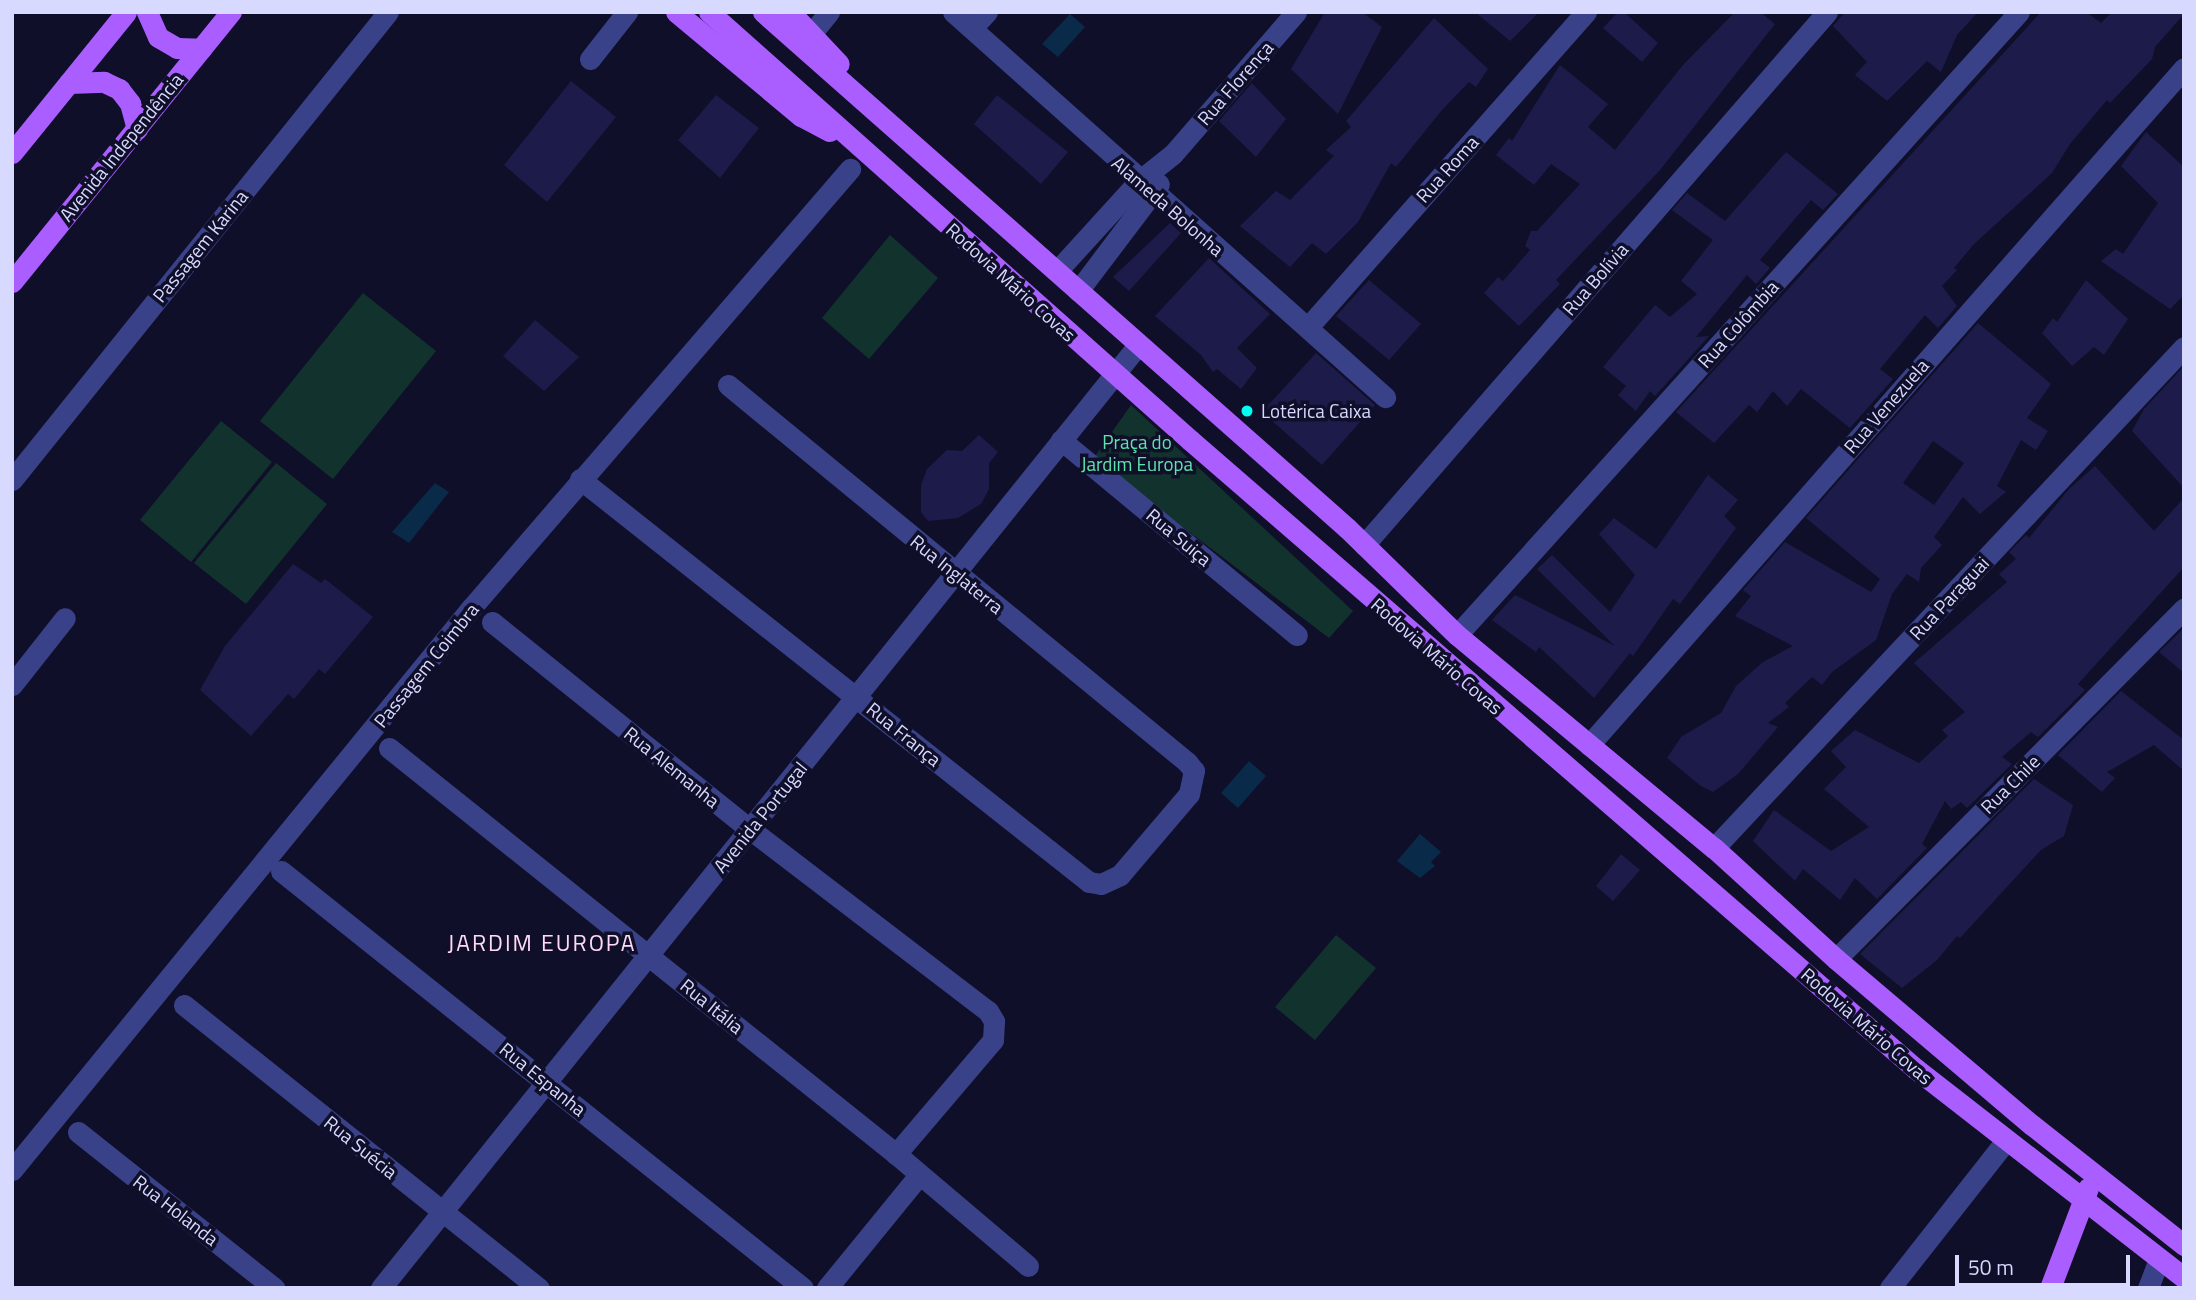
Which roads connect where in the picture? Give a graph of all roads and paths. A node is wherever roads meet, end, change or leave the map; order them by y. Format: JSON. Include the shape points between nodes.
{"nodes":[{"id":1,"x":126,"y":12,"type":"edge"},
{"id":2,"x":146,"y":12,"type":"edge"},
{"id":3,"x":231,"y":12,"type":"edge"},
{"id":4,"x":388,"y":12,"type":"edge"},
{"id":5,"x":627,"y":12,"type":"edge"},
{"id":6,"x":676,"y":12,"type":"edge"},
{"id":7,"x":709,"y":12,"type":"edge"},
{"id":8,"x":763,"y":12,"type":"edge"},
{"id":9,"x":790,"y":12,"type":"edge"},
{"id":10,"x":829,"y":12,"type":"edge"},
{"id":11,"x":953,"y":12,"type":"edge"},
{"id":12,"x":987,"y":12,"type":"edge"},
{"id":13,"x":1296,"y":12,"type":"edge"},
{"id":14,"x":1586,"y":12,"type":"edge"},
{"id":15,"x":1826,"y":12,"type":"edge"},
{"id":16,"x":2019,"y":12,"type":"edge"},
{"id":17,"x":972,"y":28,"type":"junction"},
{"id":18,"x":805,"y":38,"type":"junction"},
{"id":19,"x":201,"y":49,"type":"junction"},
{"id":20,"x":590,"y":59,"type":"dead end"},
{"id":21,"x":2184,"y":68,"type":"edge"},
{"id":22,"x":69,"y":83,"type":"junction"},
{"id":23,"x":137,"y":129,"type":"junction"},
{"id":24,"x":864,"y":152,"type":"junction"},
{"id":25,"x":12,"y":153,"type":"edge"},
{"id":26,"x":850,"y":169,"type":"dead end"},
{"id":27,"x":1146,"y":188,"type":"junction"},
{"id":28,"x":1058,"y":271,"type":"junction"},
{"id":29,"x":12,"y":282,"type":"edge"},
{"id":30,"x":1078,"y":291,"type":"junction"},
{"id":31,"x":1308,"y":326,"type":"junction"},
{"id":32,"x":1138,"y":345,"type":"junction"},
{"id":33,"x":2184,"y":347,"type":"edge"},
{"id":34,"x":1114,"y":373,"type":"junction"},
{"id":35,"x":727,"y":385,"type":"dead end"},
{"id":36,"x":1385,"y":397,"type":"dead end"},
{"id":37,"x":1061,"y":440,"type":"junction"},
{"id":38,"x":580,"y":479,"type":"junction"},
{"id":39,"x":12,"y":480,"type":"edge"},
{"id":40,"x":1364,"y":545,"type":"junction"},
{"id":41,"x":957,"y":575,"type":"junction"},
{"id":42,"x":2184,"y":609,"type":"edge"},
{"id":43,"x":65,"y":618,"type":"dead end"},
{"id":44,"x":492,"y":622,"type":"dead end"},
{"id":45,"x":1297,"y":635,"type":"dead end"},
{"id":46,"x":1457,"y":635,"type":"junction"},
{"id":47,"x":12,"y":685,"type":"edge"},
{"id":48,"x":858,"y":697,"type":"junction"},
{"id":49,"x":1589,"y":745,"type":"junction"},
{"id":50,"x":389,"y":748,"type":"dead end"},
{"id":51,"x":1187,"y":762,"type":"joint"},
{"id":52,"x":751,"y":830,"type":"junction"},
{"id":53,"x":1714,"y":848,"type":"junction"},
{"id":54,"x":281,"y":871,"type":"dead end"},
{"id":55,"x":648,"y":956,"type":"junction"},
{"id":56,"x":1836,"y":960,"type":"junction"},
{"id":57,"x":184,"y":1006,"type":"dead end"},
{"id":58,"x":547,"y":1082,"type":"junction"},
{"id":59,"x":78,"y":1132,"type":"dead end"},
{"id":60,"x":2005,"y":1142,"type":"junction"},
{"id":61,"x":896,"y":1154,"type":"junction"},
{"id":62,"x":12,"y":1170,"type":"edge"},
{"id":63,"x":919,"y":1175,"type":"junction"},
{"id":64,"x":2095,"y":1176,"type":"junction"},
{"id":65,"x":2083,"y":1199,"type":"junction"},
{"id":66,"x":441,"y":1212,"type":"junction"},
{"id":67,"x":2184,"y":1245,"type":"edge"},
{"id":68,"x":2159,"y":1260,"type":"junction"},
{"id":69,"x":1028,"y":1266,"type":"dead end"},
{"id":70,"x":2184,"y":1278,"type":"edge"},
{"id":71,"x":274,"y":1288,"type":"edge"},
{"id":72,"x":381,"y":1288,"type":"edge"},
{"id":73,"x":539,"y":1288,"type":"edge"},
{"id":74,"x":803,"y":1288,"type":"edge"},
{"id":75,"x":827,"y":1288,"type":"edge"},
{"id":76,"x":1890,"y":1288,"type":"edge"},
{"id":77,"x":2050,"y":1288,"type":"edge"},
{"id":78,"x":2148,"y":1288,"type":"edge"}],
"edges":[{"from":1,"to":22,"type":"main road"},
{"from":2,"to":19,"type":"main road","via":[[158,37],[177,48]]},
{"from":3,"to":19,"type":"main road","name":"Avenida Independência"},
{"from":4,"to":39,"type":"street","name":"Passagem Karina"},
{"from":5,"to":20,"type":"street"},
{"from":6,"to":24,"type":"main road","via":[[801,116]]},
{"from":7,"to":24,"type":"main road","name":"Rodovia Mário Covas"},
{"from":8,"to":18,"type":"main road","name":"Rodovia Mário Covas"},
{"from":9,"to":18,"type":"main road"},
{"from":10,"to":18,"type":"street"},
{"from":11,"to":17,"type":"street","name":"Alameda Bolonha"},
{"from":12,"to":17,"type":"street"},
{"from":13,"to":27,"type":"street","name":"Rua Florença"},
{"from":14,"to":31,"type":"street","name":"Rua Roma"},
{"from":15,"to":40,"type":"street","name":"Rua Bolívia"},
{"from":16,"to":46,"type":"street","name":"Rua Colômbia"},
{"from":17,"to":27,"type":"street","name":"Alameda Bolonha"},
{"from":18,"to":28,"type":"main road","name":"Rodovia Mário Covas","via":[[886,119]]},
{"from":19,"to":23,"type":"main road","name":"Avenida Independência"},
{"from":21,"to":49,"type":"street","name":"Rua Venezuela"},
{"from":22,"to":23,"type":"main road","via":[[104,82],[119,89],[130,103]]},
{"from":22,"to":25,"type":"main road"},
{"from":23,"to":29,"type":"main road","name":"Avenida Independência"},
{"from":24,"to":34,"type":"main road","name":"Rodovia Mário Covas"},
{"from":26,"to":38,"type":"street","name":"Passagem Coimbra"},
{"from":27,"to":28,"type":"street","name":"Rua Florença"},
{"from":27,"to":30,"type":"street","name":"Rua Florença"},
{"from":27,"to":31,"type":"street","name":"Alameda Bolonha"},
{"from":28,"to":30,"type":"main road","name":"Rodovia Mário Covas"},
{"from":30,"to":32,"type":"main road","name":"Rodovia Mário Covas"},
{"from":31,"to":36,"type":"street","name":"Alameda Bolonha"},
{"from":32,"to":34,"type":"street","name":"Avenida Portugal"},
{"from":32,"to":40,"type":"main road","name":"Rodovia Mário Covas"},
{"from":33,"to":53,"type":"street","name":"Rua Paraguai"},
{"from":34,"to":37,"type":"street","name":"Avenida Portugal"},
{"from":34,"to":60,"type":"main road","name":"Rodovia Mário Covas"},
{"from":35,"to":41,"type":"street","name":"Rua Inglaterra"},
{"from":37,"to":41,"type":"street","name":"Avenida Portugal"},
{"from":37,"to":45,"type":"street","name":"Rua Suiça"},
{"from":38,"to":48,"type":"street","name":"Rua França"},
{"from":38,"to":62,"type":"street","name":"Passagem Coimbra"},
{"from":40,"to":46,"type":"main road","name":"Rodovia Mário Covas"},
{"from":41,"to":48,"type":"street","name":"Avenida Portugal"},
{"from":41,"to":51,"type":"street","name":"Rua Inglaterra"},
{"from":42,"to":56,"type":"street","name":"Rua Chile"},
{"from":43,"to":47,"type":"street"},
{"from":44,"to":52,"type":"street","name":"Rua Alemanha"},
{"from":46,"to":49,"type":"main road","name":"Rodovia Mário Covas"},
{"from":48,"to":51,"type":"street","name":"Rua França","via":[[1090,882],[1101,884],[1120,875],[1189,794],[1194,771]]},
{"from":48,"to":52,"type":"street","name":"Avenida Portugal"},
{"from":49,"to":53,"type":"main road","name":"Rodovia Mário Covas"},
{"from":50,"to":55,"type":"street","name":"Rua Itália"},
{"from":52,"to":55,"type":"street","name":"Avenida Portugal"},
{"from":52,"to":61,"type":"street","name":"Rua Alemanha","via":[[988,1011],[995,1029],[993,1040]]},
{"from":53,"to":56,"type":"main road","name":"Rodovia Mário Covas"},
{"from":54,"to":58,"type":"street","name":"Rua Espanha"},
{"from":55,"to":58,"type":"street","name":"Avenida Portugal"},
{"from":55,"to":61,"type":"street","name":"Rua Itália"},
{"from":56,"to":64,"type":"main road","name":"Rodovia Mário Covas"},
{"from":57,"to":66,"type":"street","name":"Rua Suécia"},
{"from":58,"to":66,"type":"street","name":"Avenida Portugal"},
{"from":58,"to":74,"type":"street","name":"Rua Espanha"},
{"from":59,"to":71,"type":"street","name":"Rua Holanda"},
{"from":60,"to":65,"type":"main road","name":"Rodovia Mário Covas"},
{"from":60,"to":76,"type":"street"},
{"from":61,"to":63,"type":"street","name":"Rua Itália"},
{"from":63,"to":69,"type":"street","name":"Rua Itália"},
{"from":63,"to":75,"type":"street"},
{"from":64,"to":65,"type":"main road"},
{"from":64,"to":67,"type":"main road","name":"Rodovia Mário Covas"},
{"from":65,"to":68,"type":"main road","name":"Rodovia Mário Covas"},
{"from":65,"to":77,"type":"main road"},
{"from":66,"to":72,"type":"street","name":"Avenida Portugal"},
{"from":66,"to":73,"type":"street","name":"Rua Suécia"},
{"from":68,"to":70,"type":"main road","name":"Rodovia Mário Covas"},
{"from":68,"to":78,"type":"street"}]}
